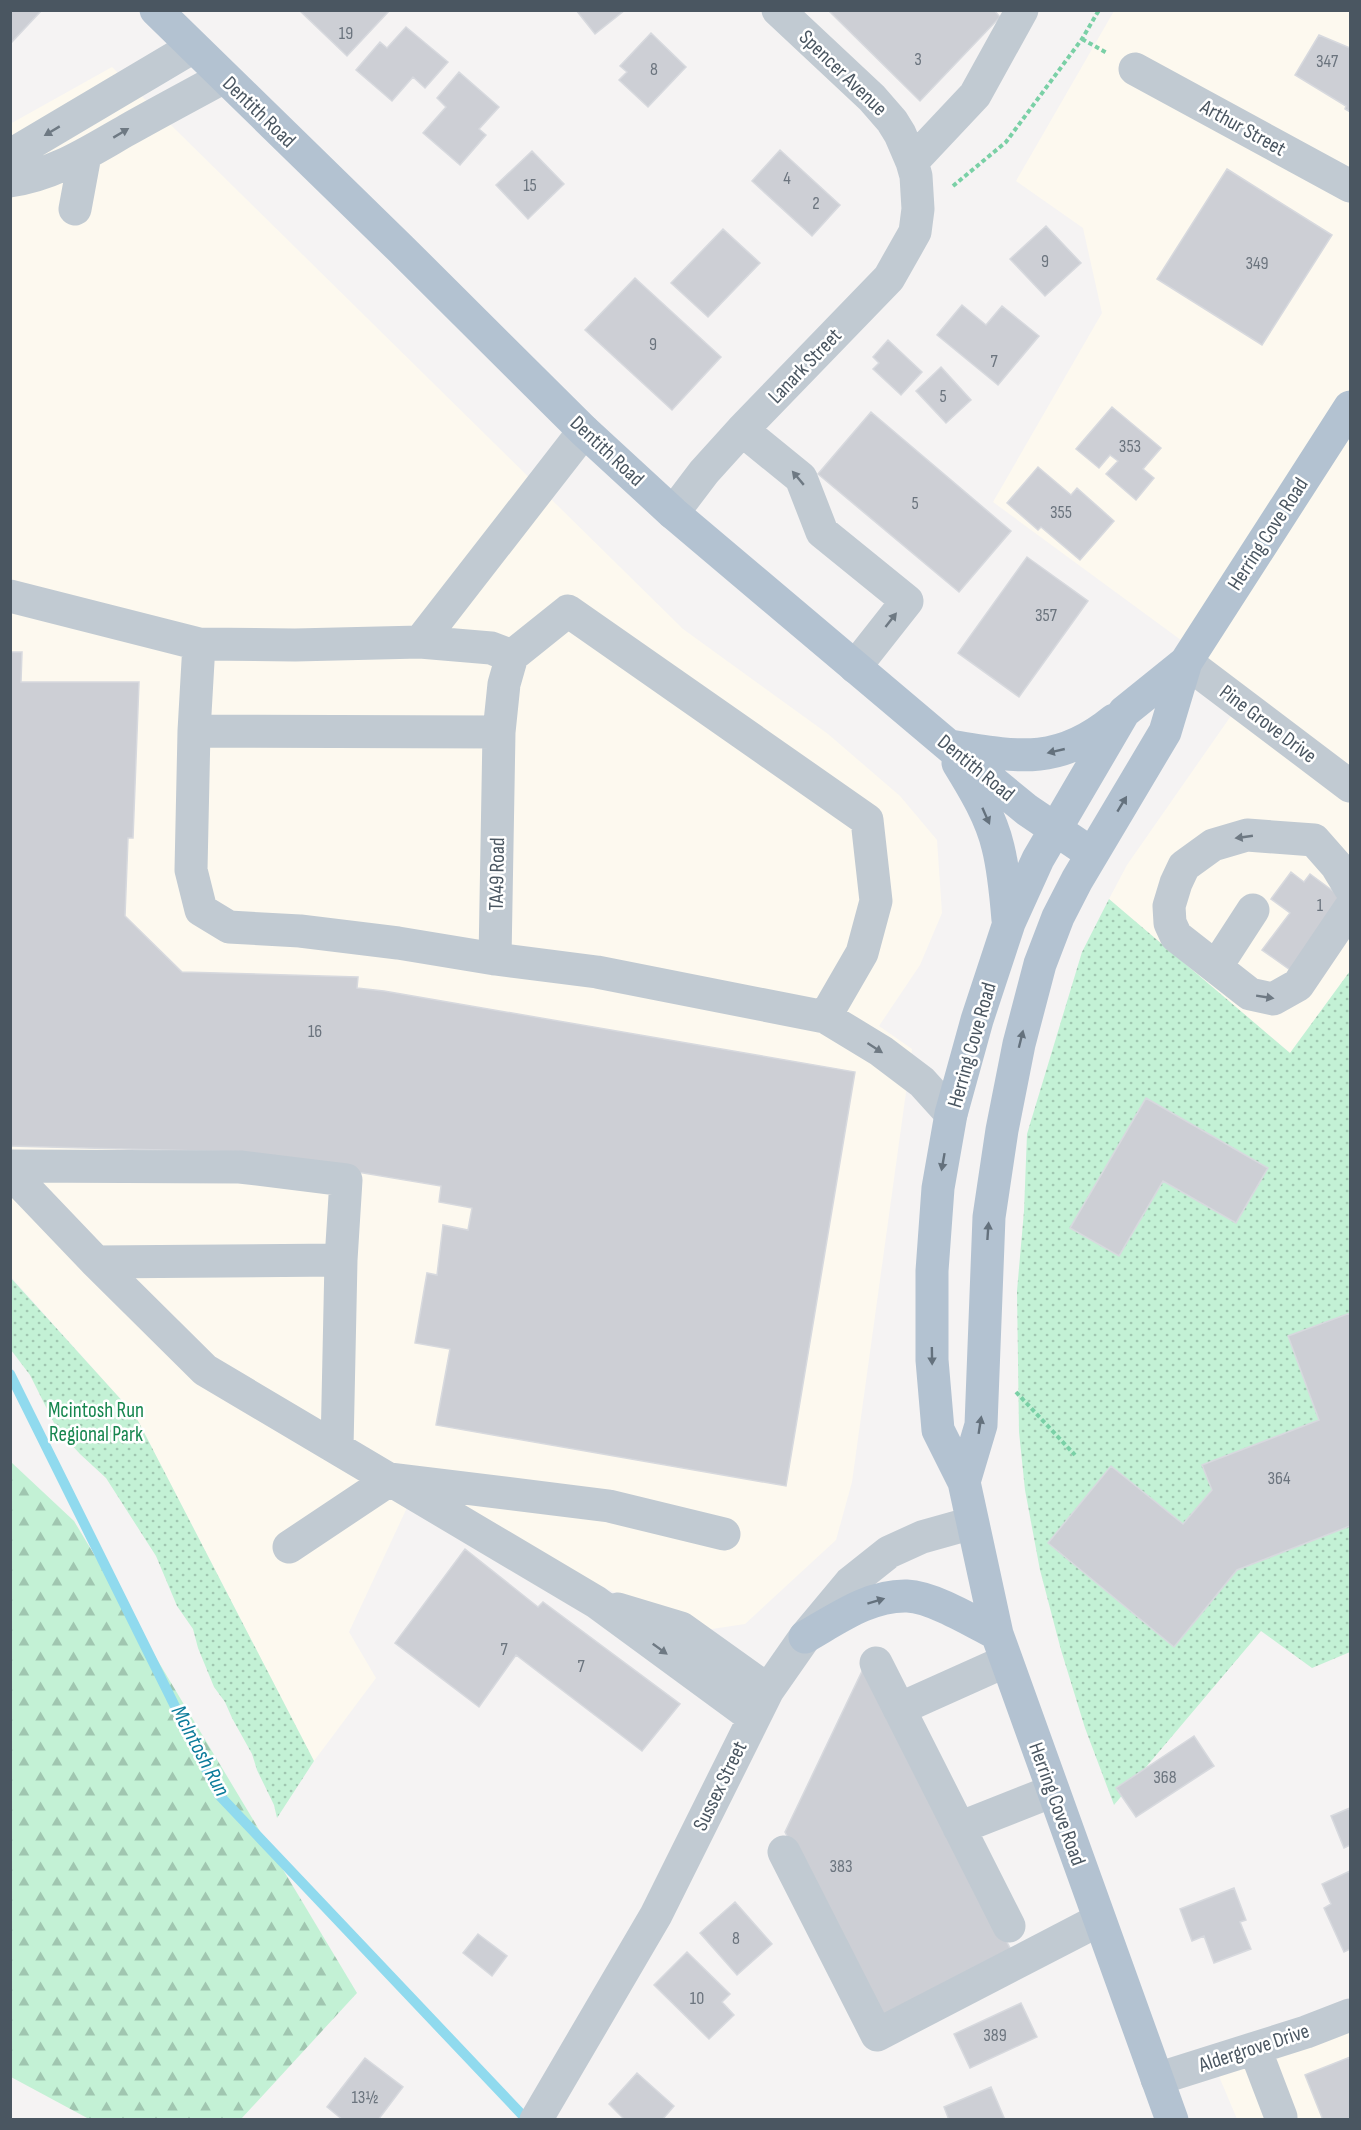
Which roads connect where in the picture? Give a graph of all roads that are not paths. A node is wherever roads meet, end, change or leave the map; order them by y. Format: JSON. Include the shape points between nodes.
{"nodes":[{"id":1,"x":156,"y":10,"type":"edge"},
{"id":2,"x":778,"y":10,"type":"edge"},
{"id":3,"x":1022,"y":10,"type":"edge"},
{"id":4,"x":193,"y":46,"type":"junction"},
{"id":5,"x":1135,"y":69,"type":"dead end"},
{"id":6,"x":224,"y":77,"type":"junction"},
{"id":7,"x":86,"y":155,"type":"junction"},
{"id":8,"x":10,"y":158,"type":"edge"},
{"id":9,"x":912,"y":162,"type":"junction"},
{"id":10,"x":10,"y":181,"type":"edge"},
{"id":11,"x":1350,"y":186,"type":"edge"},
{"id":12,"x":75,"y":209,"type":"dead end"},
{"id":13,"x":918,"y":209,"type":"joint"},
{"id":14,"x":1350,"y":407,"type":"edge"},
{"id":15,"x":742,"y":430,"type":"junction"},
{"id":16,"x":584,"y":431,"type":"junction"},
{"id":17,"x":673,"y":513,"type":"junction"},
{"id":18,"x":10,"y":596,"type":"edge"},
{"id":19,"x":420,"y":642,"type":"junction"},
{"id":20,"x":199,"y":644,"type":"junction"},
{"id":21,"x":512,"y":656,"type":"junction"},
{"id":22,"x":1186,"y":662,"type":"junction"},
{"id":23,"x":855,"y":667,"type":"junction"},
{"id":24,"x":1124,"y":712,"type":"junction"},
{"id":25,"x":194,"y":731,"type":"junction"},
{"id":26,"x":499,"y":732,"type":"junction"},
{"id":27,"x":948,"y":746,"type":"junction"},
{"id":28,"x":1350,"y":786,"type":"edge"},
{"id":29,"x":1054,"y":829,"type":"junction"},
{"id":30,"x":1092,"y":854,"type":"junction"},
{"id":31,"x":1350,"y":888,"type":"edge"},
{"id":32,"x":1350,"y":908,"type":"edge"},
{"id":33,"x":1253,"y":910,"type":"dead end"},
{"id":34,"x":1009,"y":923,"type":"junction"},
{"id":35,"x":495,"y":959,"type":"junction"},
{"id":36,"x":1216,"y":967,"type":"junction"},
{"id":37,"x":825,"y":1017,"type":"junction"},
{"id":38,"x":951,"y":1114,"type":"junction"},
{"id":39,"x":10,"y":1166,"type":"edge"},
{"id":40,"x":10,"y":1172,"type":"edge"},
{"id":41,"x":341,"y":1260,"type":"junction"},
{"id":42,"x":96,"y":1262,"type":"junction"},
{"id":43,"x":337,"y":1448,"type":"junction"},
{"id":44,"x":391,"y":1479,"type":"junction"},
{"id":45,"x":964,"y":1482,"type":"junction"},
{"id":46,"x":972,"y":1523,"type":"junction"},
{"id":47,"x":724,"y":1534,"type":"dead end"},
{"id":48,"x":289,"y":1547,"type":"dead end"},
{"id":49,"x":596,"y":1602,"type":"junction"},
{"id":50,"x":805,"y":1637,"type":"junction"},
{"id":51,"x":1002,"y":1647,"type":"junction"},
{"id":52,"x":876,"y":1663,"type":"dead end"},
{"id":53,"x":768,"y":1690,"type":"junction"},
{"id":54,"x":899,"y":1709,"type":"junction"},
{"id":55,"x":754,"y":1718,"type":"junction"},
{"id":56,"x":1053,"y":1791,"type":"junction"},
{"id":57,"x":959,"y":1828,"type":"junction"},
{"id":58,"x":784,"y":1852,"type":"dead end"},
{"id":59,"x":1099,"y":1920,"type":"junction"},
{"id":60,"x":1009,"y":1926,"type":"dead end"},
{"id":61,"x":1350,"y":2015,"type":"edge"},
{"id":62,"x":1255,"y":2049,"type":"junction"},
{"id":63,"x":1157,"y":2079,"type":"junction"},
{"id":64,"x":1279,"y":2119,"type":"edge"},
{"id":65,"x":536,"y":2120,"type":"edge"},
{"id":66,"x":1172,"y":2120,"type":"edge"}],
"edges":[{"from":1,"to":4,"type":"main road","name":"Dentith Road"},
{"from":2,"to":9,"type":"street","name":"Spencer Avenue","via":[[883,110],[900,134]]},
{"from":3,"to":9,"type":"street","via":[[975,95]]},
{"from":4,"to":6,"type":"main road","name":"Dentith Road"},
{"from":4,"to":8,"type":"street","one_way":true},
{"from":5,"to":11,"type":"street","name":"Arthur Street"},
{"from":7,"to":6,"type":"street","one_way":true},
{"from":6,"to":16,"type":"main road","name":"Dentith Road"},
{"from":7,"to":10,"type":"street","via":[[32,178]]},
{"from":7,"to":12,"type":"street"},
{"from":9,"to":13,"type":"street","name":"Spencer Avenue"},
{"from":13,"to":15,"type":"street","name":"Lanark Street","via":[[915,232],[889,278]]},
{"from":14,"to":22,"type":"main road","name":"Herring Cove Road"},
{"from":15,"to":17,"type":"street","name":"Lanark Street"},
{"from":23,"to":15,"type":"street","one_way":true,"via":[[907,601],[822,532],[801,478]]},
{"from":16,"to":17,"type":"main road","name":"Dentith Road"},
{"from":16,"to":19,"type":"street"},
{"from":17,"to":23,"type":"main road","name":"Dentith Road"},
{"from":18,"to":20,"type":"street"},
{"from":19,"to":20,"type":"street"},
{"from":19,"to":21,"type":"street","via":[[491,648]]},
{"from":20,"to":25,"type":"street"},
{"from":21,"to":26,"type":"street","name":"TA49 Road","via":[[504,684]]},
{"from":21,"to":37,"type":"street","via":[[568,611],[867,820],[876,901],[862,953]]},
{"from":22,"to":24,"type":"main road","name":"Herring Cove Road"},
{"from":22,"to":28,"type":"street","name":"Pine Grove Drive"},
{"from":30,"to":22,"type":"main road","name":"Herring Cove Road","one_way":true,"via":[[1165,732]]},
{"from":23,"to":27,"type":"main road","name":"Dentith Road"},
{"from":24,"to":27,"type":"main road","one_way":true,"via":[[1079,744],[1038,755],[1003,755]]},
{"from":24,"to":29,"type":"main road","name":"Herring Cove Road"},
{"from":25,"to":26,"type":"street"},
{"from":25,"to":35,"type":"street","via":[[191,870],[201,910],[229,927],[300,931]]},
{"from":26,"to":35,"type":"street","name":"TA49 Road"},
{"from":27,"to":29,"type":"main road","name":"Dentith Road"},
{"from":27,"to":34,"type":"main road","one_way":true,"via":[[975,790],[998,845]]},
{"from":29,"to":30,"type":"main road","name":"Dentith Road"},
{"from":29,"to":34,"type":"main road","name":"Herring Cove Road"},
{"from":45,"to":30,"type":"main road","name":"Herring Cove Road","one_way":true,"via":[[981,1425],[989,1217],[1019,1044],[1040,964],[1058,917]]},
{"from":31,"to":36,"type":"street","one_way":true,"via":[[1314,840],[1247,835],[1213,845],[1184,866],[1169,906],[1176,936]]},
{"from":36,"to":32,"type":"street","one_way":true,"via":[[1250,994],[1273,999],[1298,985]]},
{"from":33,"to":36,"type":"street"},
{"from":34,"to":38,"type":"main road","name":"Herring Cove Road"},
{"from":35,"to":37,"type":"street","via":[[597,972]]},
{"from":37,"to":38,"type":"street","one_way":true,"via":[[922,1082]]},
{"from":38,"to":45,"type":"main road","name":"Herring Cove Road","one_way":true,"via":[[938,1188],[932,1271],[932,1360],[938,1430]]},
{"from":39,"to":41,"type":"street","via":[[240,1167],[346,1180]]},
{"from":40,"to":42,"type":"street"},
{"from":41,"to":42,"type":"street"},
{"from":41,"to":43,"type":"street"},
{"from":42,"to":43,"type":"street","via":[[205,1370]]},
{"from":43,"to":44,"type":"street"},
{"from":44,"to":47,"type":"street","via":[[609,1506]]},
{"from":44,"to":48,"type":"street"},
{"from":44,"to":49,"type":"street"},
{"from":45,"to":46,"type":"main road","name":"Herring Cove Road"},
{"from":46,"to":50,"type":"street","name":"Sussex Street","via":[[922,1537],[889,1552],[850,1583]]},
{"from":46,"to":51,"type":"main road","name":"Herring Cove Road"},
{"from":49,"to":53,"type":"street","via":[[681,1628]]},
{"from":49,"to":55,"type":"street","one_way":true},
{"from":50,"to":51,"type":"main road","one_way":true,"via":[[858,1607],[909,1596],[950,1610]]},
{"from":50,"to":53,"type":"street","name":"Sussex Street"},
{"from":51,"to":54,"type":"street"},
{"from":51,"to":56,"type":"main road","name":"Herring Cove Road"},
{"from":52,"to":54,"type":"street"},
{"from":53,"to":55,"type":"street","name":"Sussex Street"},
{"from":54,"to":57,"type":"street"},
{"from":55,"to":65,"type":"street","name":"Sussex Street","via":[[656,1915]]},
{"from":56,"to":57,"type":"street"},
{"from":56,"to":59,"type":"main road","name":"Herring Cove Road"},
{"from":57,"to":60,"type":"street"},
{"from":58,"to":59,"type":"street","via":[[877,2035]]},
{"from":59,"to":63,"type":"main road","name":"Herring Cove Road"},
{"from":61,"to":62,"type":"street","name":"Aldergrove Drive"},
{"from":62,"to":63,"type":"street","name":"Aldergrove Drive"},
{"from":62,"to":64,"type":"street"},
{"from":63,"to":66,"type":"main road","name":"Herring Cove Road"}]}
